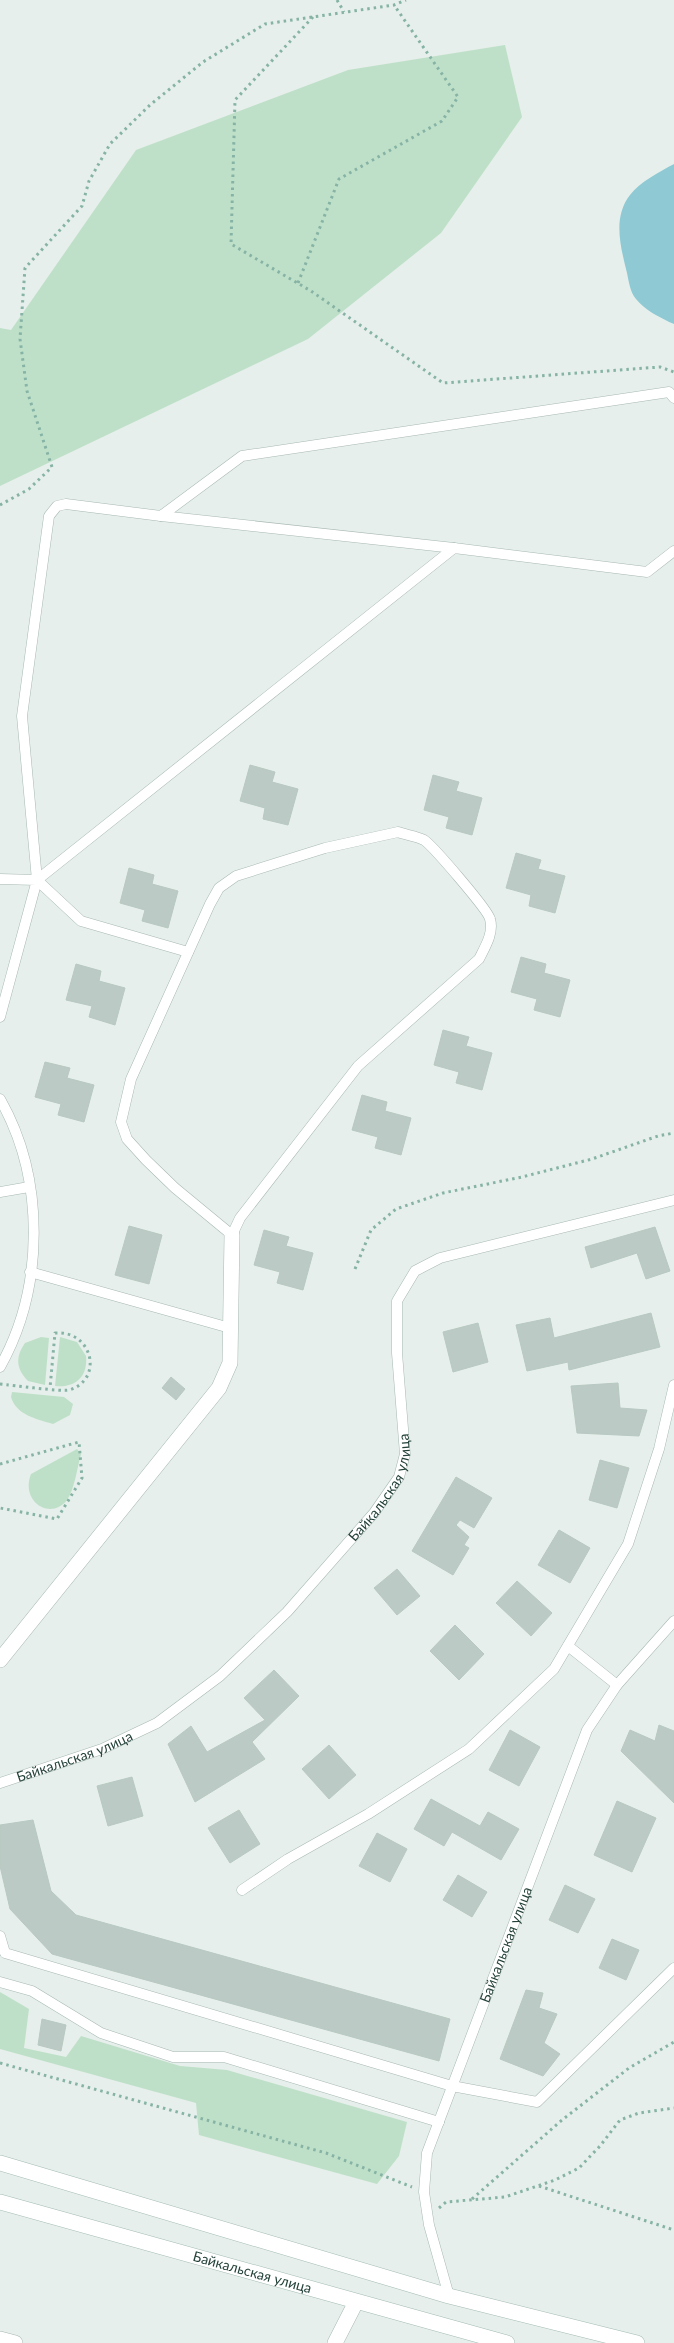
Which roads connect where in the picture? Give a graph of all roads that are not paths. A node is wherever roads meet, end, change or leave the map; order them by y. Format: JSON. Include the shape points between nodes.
{"nodes":[{"id":1,"x":674,"y":398,"type":"edge"},
{"id":2,"x":161,"y":516,"type":"junction"},
{"id":3,"x":454,"y":548,"type":"junction"},
{"id":4,"x":674,"y":551,"type":"edge"},
{"id":5,"x":0,"y":879,"type":"edge"},
{"id":6,"x":37,"y":880,"type":"junction"},
{"id":7,"x":188,"y":952,"type":"junction"},
{"id":8,"x":0,"y":1017,"type":"edge"},
{"id":9,"x":0,"y":1099,"type":"edge"},
{"id":10,"x":29,"y":1187,"type":"junction"},
{"id":11,"x":0,"y":1192,"type":"edge"},
{"id":12,"x":674,"y":1200,"type":"edge"},
{"id":13,"x":232,"y":1235,"type":"junction"},
{"id":14,"x":30,"y":1272,"type":"junction"},
{"id":15,"x":230,"y":1328,"type":"junction"},
{"id":16,"x":0,"y":1366,"type":"edge"},
{"id":17,"x":674,"y":1385,"type":"edge"},
{"id":18,"x":674,"y":1621,"type":"edge"},
{"id":19,"x":568,"y":1646,"type":"junction"},
{"id":20,"x":0,"y":1660,"type":"edge"},
{"id":21,"x":617,"y":1685,"type":"junction"},
{"id":22,"x":0,"y":1783,"type":"edge"},
{"id":23,"x":242,"y":1890,"type":"dead end"},
{"id":24,"x":0,"y":1936,"type":"edge"},
{"id":25,"x":674,"y":1968,"type":"edge"},
{"id":26,"x":0,"y":1982,"type":"edge"},
{"id":27,"x":452,"y":2086,"type":"junction"},
{"id":28,"x":439,"y":2122,"type":"junction"},
{"id":29,"x":0,"y":2162,"type":"edge"},
{"id":30,"x":0,"y":2202,"type":"edge"},
{"id":31,"x":449,"y":2296,"type":"junction"},
{"id":32,"x":356,"y":2302,"type":"junction"},
{"id":33,"x":0,"y":2339,"type":"edge"},
{"id":34,"x":15,"y":2343,"type":"edge"},
{"id":35,"x":335,"y":2343,"type":"edge"},
{"id":36,"x":507,"y":2343,"type":"edge"},
{"id":37,"x":637,"y":2343,"type":"edge"}],
"edges":[{"from":1,"to":2,"type":"lane","via":[[669,392],[242,456]]},
{"from":2,"to":3,"type":"lane"},
{"from":2,"to":6,"type":"lane","via":[[66,504],[57,506],[50,516],[22,716]]},
{"from":3,"to":4,"type":"lane","via":[[647,572]]},
{"from":3,"to":6,"type":"lane"},
{"from":5,"to":6,"type":"lane"},
{"from":6,"to":7,"type":"lane","via":[[81,921]]},
{"from":6,"to":8,"type":"lane"},
{"from":7,"to":13,"type":"lane","via":[[131,1079],[121,1122],[127,1139],[146,1160]]},
{"from":7,"to":13,"type":"lane","via":[[219,888],[236,876],[325,848],[398,832],[424,841],[442,857],[491,919],[489,939],[479,958],[358,1066],[240,1218]]},
{"from":9,"to":10,"type":"lane","via":[[24,1158]]},
{"from":10,"to":11,"type":"lane"},
{"from":10,"to":14,"type":"lane","via":[[33,1207]]},
{"from":12,"to":22,"type":"lane","name":"Байкальская улица","via":[[440,1258],[415,1271],[397,1301],[404,1454],[399,1477],[374,1513],[288,1612],[220,1676],[157,1723],[102,1749]]},
{"from":13,"to":15,"type":"main road"},
{"from":14,"to":15,"type":"lane"},
{"from":14,"to":16,"type":"lane","via":[[25,1306]]},
{"from":15,"to":20,"type":"main road","via":[[230,1363],[220,1388]]},
{"from":17,"to":19,"type":"lane","via":[[659,1449],[628,1544]]},
{"from":18,"to":21,"type":"lane","name":"Байкальская улица"},
{"from":19,"to":21,"type":"lane"},
{"from":19,"to":23,"type":"lane","via":[[554,1669],[469,1749],[368,1814],[288,1858]]},
{"from":21,"to":27,"type":"lane","name":"Байкальская улица","via":[[587,1730]]},
{"from":24,"to":27,"type":"lane","via":[[5,1953]]},
{"from":25,"to":27,"type":"lane","via":[[537,2102]]},
{"from":26,"to":28,"type":"lane","via":[[32,1991],[101,2033],[173,2056],[224,2057]]},
{"from":27,"to":28,"type":"lane","name":"Байкальская улица"},
{"from":28,"to":31,"type":"lane","name":"Байкальская улица","via":[[428,2153],[424,2192],[429,2225]]},
{"from":29,"to":31,"type":"main road"},
{"from":30,"to":32,"type":"main road","name":"Байкальская улица"},
{"from":31,"to":37,"type":"main road"},
{"from":32,"to":35,"type":"main road"},
{"from":32,"to":36,"type":"main road","name":"Байкальская улица"},
{"from":33,"to":34,"type":"main road"}]}
